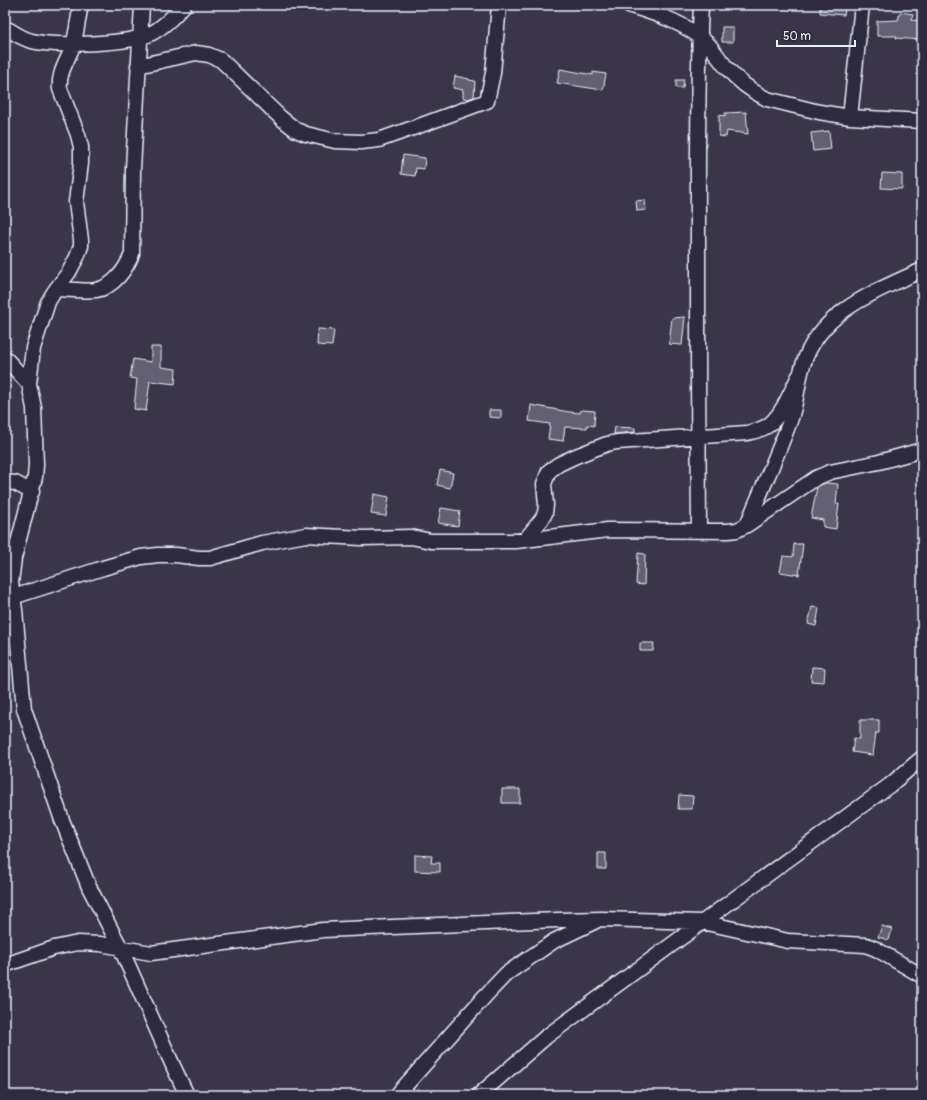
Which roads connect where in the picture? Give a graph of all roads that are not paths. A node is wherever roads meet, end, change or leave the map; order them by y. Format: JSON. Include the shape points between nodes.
{"nodes":[{"id":1,"x":81,"y":5,"type":"edge"},
{"id":2,"x":142,"y":5,"type":"edge"},
{"id":3,"x":184,"y":5,"type":"edge"},
{"id":4,"x":499,"y":5,"type":"edge"},
{"id":5,"x":628,"y":5,"type":"edge"},
{"id":6,"x":701,"y":5,"type":"edge"},
{"id":7,"x":862,"y":5,"type":"edge"},
{"id":8,"x":5,"y":28,"type":"edge"},
{"id":9,"x":700,"y":37,"type":"junction"},
{"id":10,"x":139,"y":38,"type":"junction"},
{"id":11,"x":73,"y":44,"type":"junction"},
{"id":12,"x":138,"y":66,"type":"junction"},
{"id":13,"x":850,"y":117,"type":"junction"},
{"id":14,"x":922,"y":121,"type":"edge"},
{"id":15,"x":922,"y":270,"type":"edge"},
{"id":16,"x":56,"y":289,"type":"junction"},
{"id":17,"x":5,"y":358,"type":"edge"},
{"id":18,"x":799,"y":376,"type":"junction"},
{"id":19,"x":29,"y":384,"type":"junction"},
{"id":20,"x":698,"y":437,"type":"junction"},
{"id":21,"x":922,"y":450,"type":"edge"},
{"id":22,"x":5,"y":482,"type":"edge"},
{"id":23,"x":32,"y":492,"type":"junction"},
{"id":24,"x":747,"y":525,"type":"junction"},
{"id":25,"x":699,"y":531,"type":"junction"},
{"id":26,"x":525,"y":540,"type":"junction"},
{"id":27,"x":10,"y":591,"type":"edge"},
{"id":28,"x":922,"y":758,"type":"edge"},
{"id":29,"x":601,"y":919,"type":"junction"},
{"id":30,"x":702,"y":922,"type":"junction"},
{"id":31,"x":121,"y":948,"type":"junction"},
{"id":32,"x":5,"y":965,"type":"edge"},
{"id":33,"x":922,"y":976,"type":"edge"},
{"id":34,"x":187,"y":1095,"type":"edge"},
{"id":35,"x":397,"y":1095,"type":"edge"},
{"id":36,"x":479,"y":1095,"type":"edge"}],
"edges":[{"from":1,"to":11,"type":"street"},
{"from":2,"to":10,"type":"street"},
{"from":3,"to":10,"type":"street","via":[[152,34]]},
{"from":4,"to":12,"type":"street","via":[[493,73],[487,101],[378,140],[335,141],[296,130],[221,60],[209,55],[196,53]]},
{"from":5,"to":9,"type":"street","via":[[681,24]]},
{"from":6,"to":9,"type":"street"},
{"from":7,"to":13,"type":"street"},
{"from":8,"to":11,"type":"street","via":[[33,42]]},
{"from":9,"to":13,"type":"street","via":[[740,81],[759,95],[785,104]]},
{"from":9,"to":20,"type":"street"},
{"from":10,"to":11,"type":"street"},
{"from":10,"to":12,"type":"street"},
{"from":11,"to":16,"type":"street","via":[[59,83],[81,147],[76,202],[81,246],[69,272]]},
{"from":12,"to":16,"type":"street","via":[[132,254],[128,265],[108,286],[96,290]]},
{"from":13,"to":14,"type":"street"},
{"from":15,"to":18,"type":"street","via":[[884,287],[833,318],[814,341]]},
{"from":16,"to":19,"type":"street","via":[[40,322],[33,348]]},
{"from":17,"to":19,"type":"street"},
{"from":18,"to":20,"type":"street","via":[[770,424],[748,433]]},
{"from":18,"to":24,"type":"street","via":[[796,401],[790,420]]},
{"from":19,"to":23,"type":"street","via":[[34,408],[36,465]]},
{"from":20,"to":25,"type":"street"},
{"from":20,"to":26,"type":"street","via":[[616,442],[559,464],[549,471],[544,484],[546,505],[542,519]]},
{"from":21,"to":24,"type":"street","via":[[830,472],[816,478]]},
{"from":22,"to":23,"type":"street","via":[[15,483]]},
{"from":23,"to":27,"type":"street","via":[[12,570]]},
{"from":24,"to":25,"type":"street","via":[[737,530]]},
{"from":25,"to":26,"type":"street","via":[[608,530]]},
{"from":26,"to":27,"type":"street","via":[[431,541],[411,536],[362,538],[306,535],[262,543],[210,558],[158,554]]},
{"from":27,"to":31,"type":"street","via":[[24,710],[62,820],[89,887]]},
{"from":28,"to":30,"type":"street","via":[[890,785]]},
{"from":29,"to":30,"type":"street"},
{"from":29,"to":31,"type":"street","via":[[323,930],[157,952]]},
{"from":29,"to":35,"type":"street","via":[[554,941],[506,974]]},
{"from":30,"to":33,"type":"street","via":[[788,941],[866,946],[876,949]]},
{"from":30,"to":36,"type":"street","via":[[547,1036]]},
{"from":31,"to":32,"type":"street","via":[[90,943],[68,945]]},
{"from":31,"to":34,"type":"street"}]}
